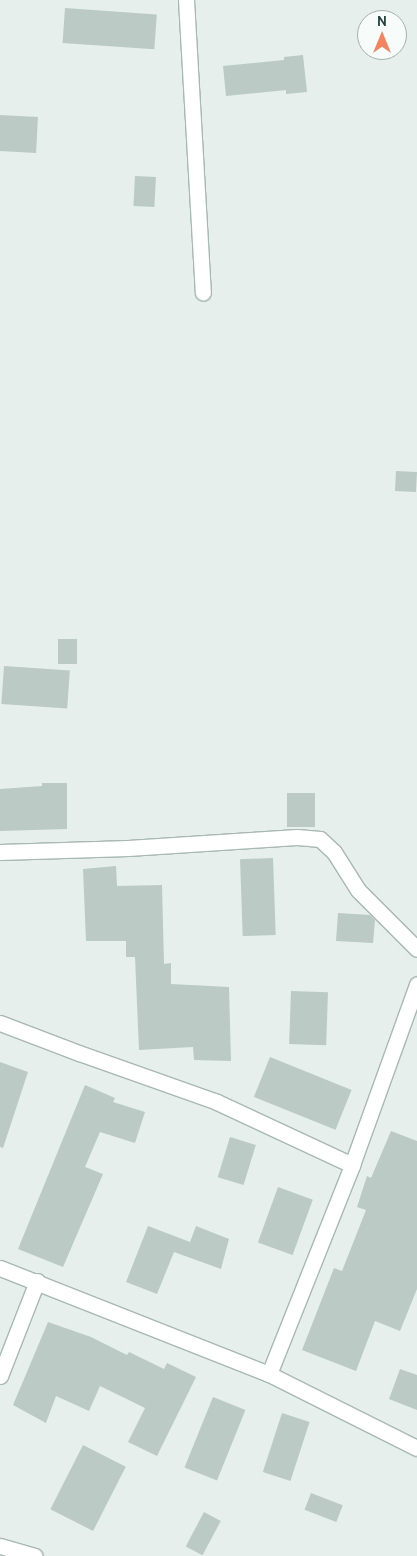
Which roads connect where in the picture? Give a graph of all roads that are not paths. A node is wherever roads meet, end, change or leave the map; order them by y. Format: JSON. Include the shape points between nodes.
{"nodes":[{"id":1,"x":186,"y":0,"type":"edge"},
{"id":2,"x":203,"y":293,"type":"dead end"},
{"id":3,"x":0,"y":852,"type":"edge"},
{"id":4,"x":417,"y":949,"type":"edge"},
{"id":5,"x":417,"y":984,"type":"edge"},
{"id":6,"x":0,"y":1022,"type":"edge"},
{"id":7,"x":352,"y":1165,"type":"junction"},
{"id":8,"x":0,"y":1268,"type":"edge"},
{"id":9,"x":37,"y":1281,"type":"junction"},
{"id":10,"x":269,"y":1374,"type":"junction"},
{"id":11,"x":0,"y":1376,"type":"edge"},
{"id":12,"x":417,"y":1448,"type":"edge"},
{"id":13,"x":0,"y":1546,"type":"edge"},
{"id":14,"x":35,"y":1556,"type":"edge"}],
"edges":[{"from":1,"to":2,"type":"street"},
{"from":3,"to":4,"type":"street","via":[[298,837],[320,839],[334,852],[358,890]]},
{"from":5,"to":7,"type":"street"},
{"from":6,"to":7,"type":"street","via":[[217,1102]]},
{"from":7,"to":10,"type":"street"},
{"from":8,"to":9,"type":"street"},
{"from":9,"to":10,"type":"street"},
{"from":9,"to":11,"type":"street"},
{"from":10,"to":12,"type":"street"},
{"from":13,"to":14,"type":"street"}]}
